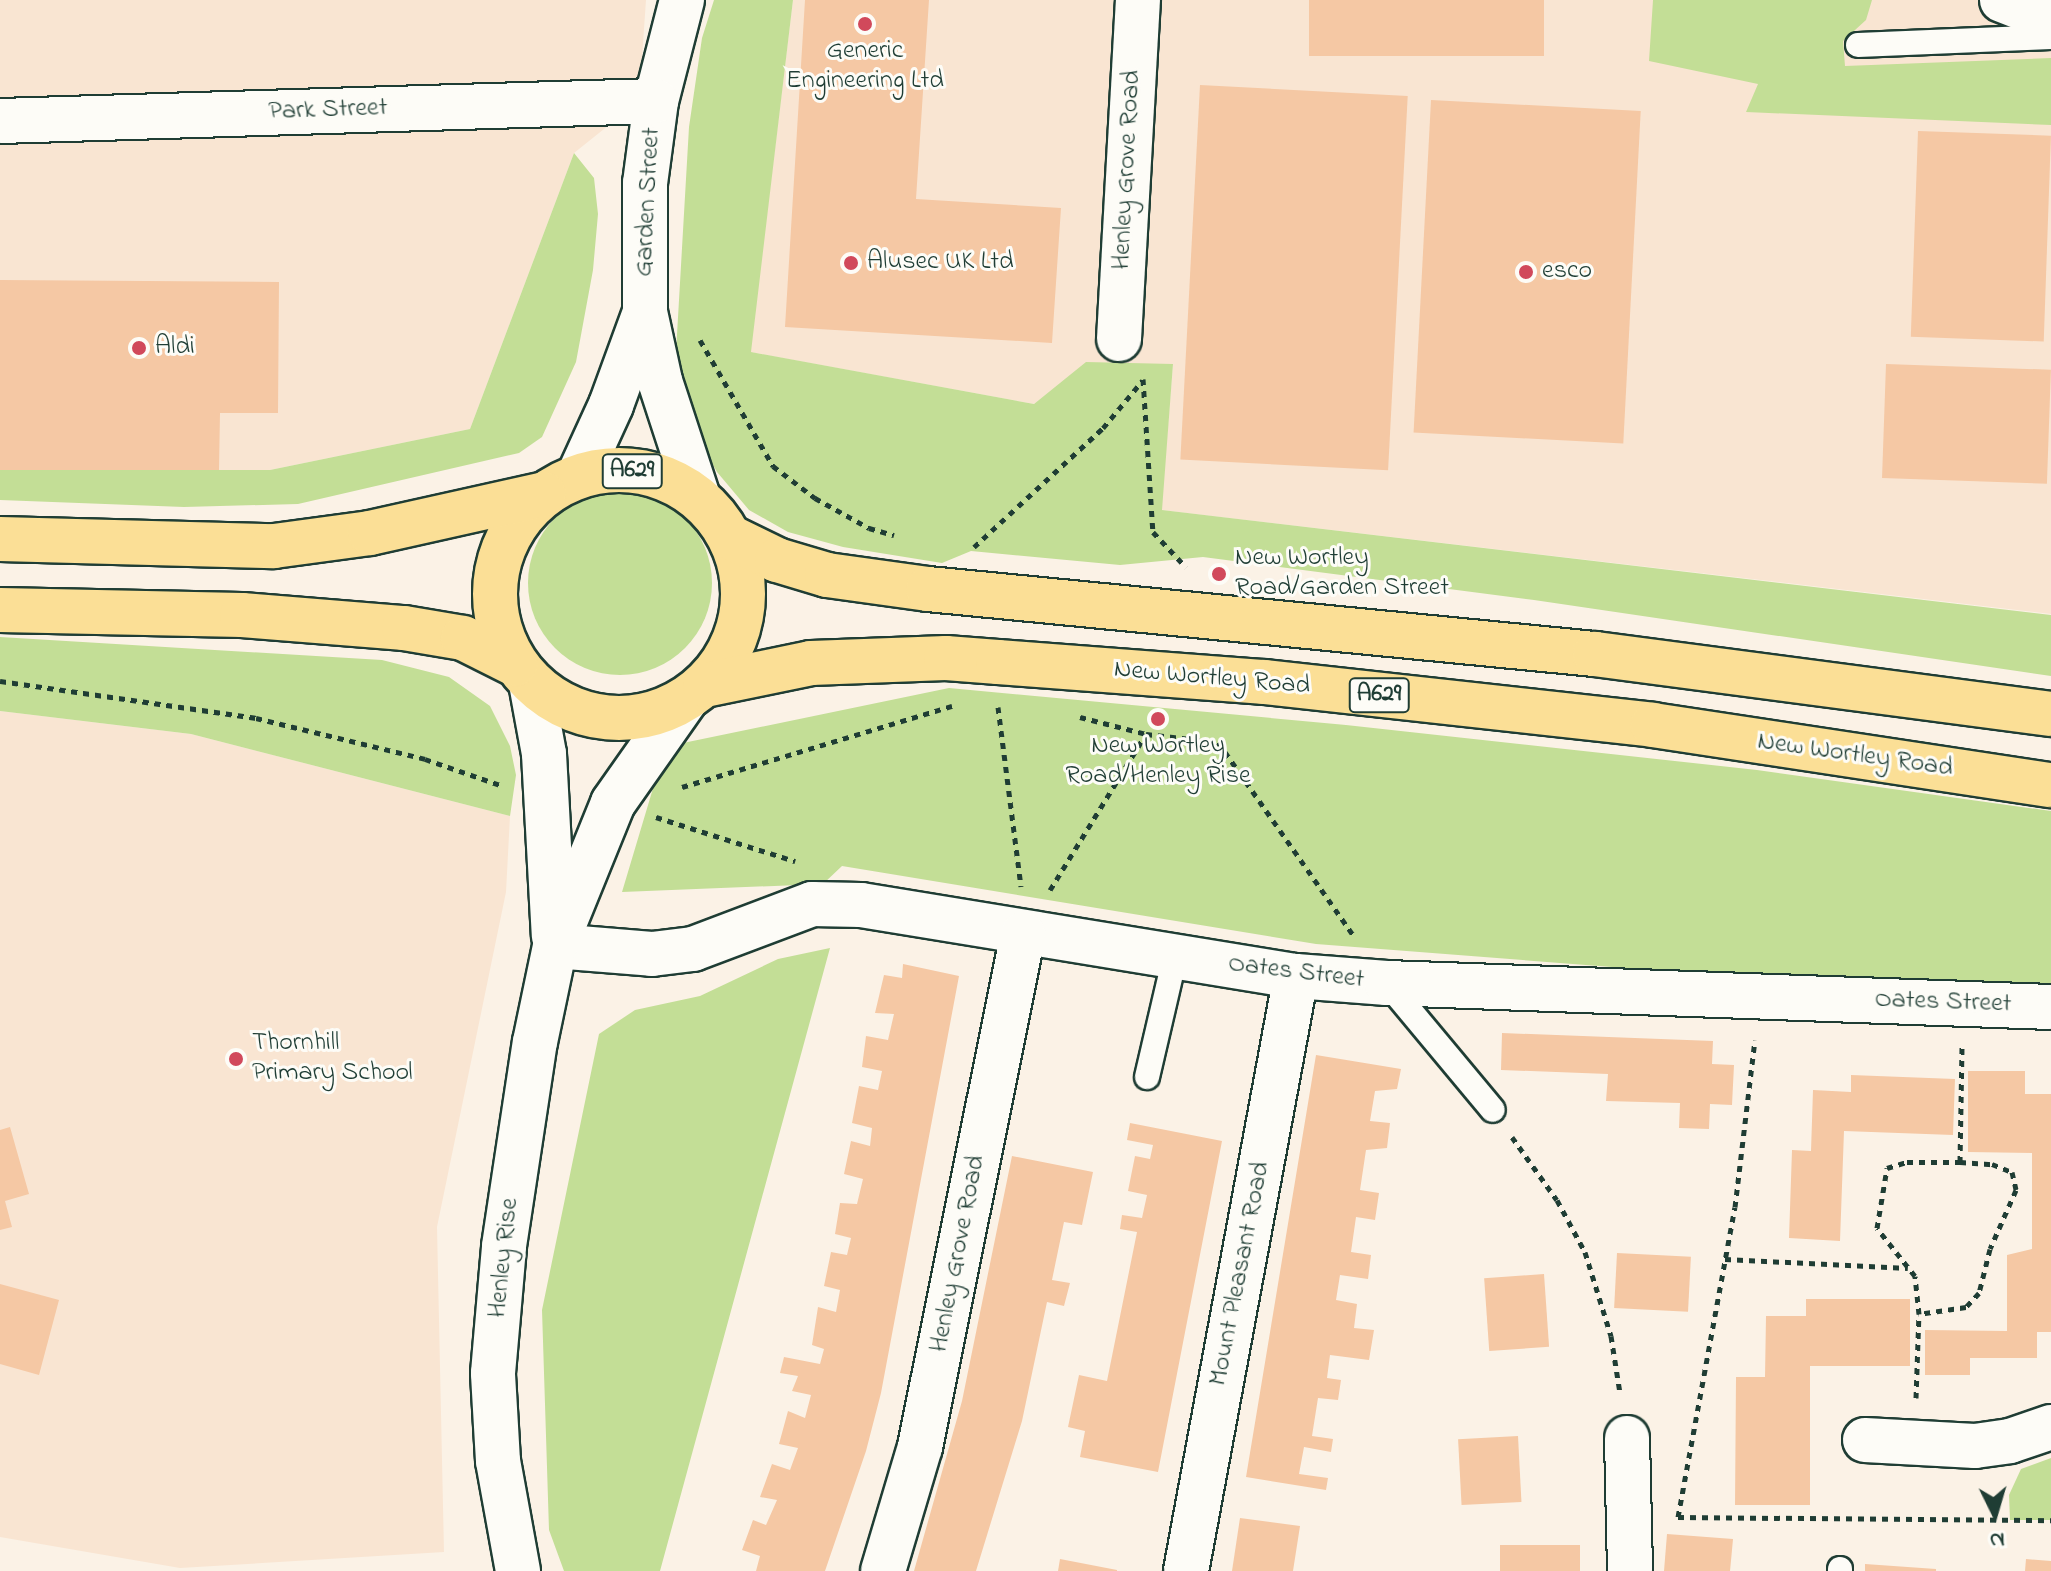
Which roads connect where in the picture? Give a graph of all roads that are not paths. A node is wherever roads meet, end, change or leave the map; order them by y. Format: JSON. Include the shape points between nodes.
{"nodes":[{"id":1,"x":682,"y":0,"type":"edge"},
{"id":2,"x":1138,"y":0,"type":"edge"},
{"id":3,"x":2002,"y":0,"type":"edge"},
{"id":4,"x":2051,"y":19,"type":"edge"},
{"id":5,"x":2051,"y":37,"type":"edge"},
{"id":6,"x":1858,"y":45,"type":"dead end"},
{"id":7,"x":656,"y":101,"type":"junction"},
{"id":8,"x":0,"y":121,"type":"edge"},
{"id":9,"x":645,"y":312,"type":"junction"},
{"id":10,"x":1119,"y":339,"type":"road end"},
{"id":11,"x":562,"y":484,"type":"junction"},
{"id":12,"x":698,"y":497,"type":"junction"},
{"id":13,"x":730,"y":537,"type":"junction"},
{"id":14,"x":0,"y":539,"type":"edge"},
{"id":15,"x":0,"y":610,"type":"edge"},
{"id":16,"x":523,"y":673,"type":"junction"},
{"id":17,"x":696,"y":692,"type":"junction"},
{"id":18,"x":2051,"y":714,"type":"edge"},
{"id":19,"x":2051,"y":785,"type":"edge"},
{"id":20,"x":1023,"y":934,"type":"junction"},
{"id":21,"x":555,"y":946,"type":"junction"},
{"id":22,"x":1175,"y":957,"type":"junction"},
{"id":23,"x":1296,"y":976,"type":"junction"},
{"id":24,"x":1387,"y":983,"type":"junction"},
{"id":25,"x":2051,"y":1007,"type":"edge"},
{"id":26,"x":1147,"y":1077,"type":"dead end"},
{"id":27,"x":1493,"y":1110,"type":"road end"},
{"id":28,"x":2051,"y":1427,"type":"edge"},
{"id":29,"x":1627,"y":1438,"type":"road end"},
{"id":30,"x":1865,"y":1440,"type":"dead end"},
{"id":31,"x":518,"y":1571,"type":"edge"},
{"id":32,"x":883,"y":1571,"type":"edge"},
{"id":33,"x":1186,"y":1571,"type":"edge"},
{"id":34,"x":1630,"y":1571,"type":"edge"}],
"edges":[{"from":1,"to":7,"type":"street","name":"Garden Street"},
{"from":2,"to":10,"type":"street","name":"Henley Grove Road"},
{"from":3,"to":4,"type":"street"},
{"from":5,"to":6,"type":"lane"},
{"from":7,"to":8,"type":"street","name":"Park Street"},
{"from":7,"to":9,"type":"street","name":"Garden Street","via":[[645,183]]},
{"from":9,"to":11,"type":"street","name":"Garden Street","via":[[611,405]]},
{"from":9,"to":12,"type":"street","name":"Garden Street","via":[[660,381]]},
{"from":11,"to":12,"type":"main road","number":"A629","via":[[610,470],[641,471],[671,480]]},
{"from":11,"to":14,"type":"main road","number":"A629","via":[[370,533],[274,546]]},
{"from":11,"to":16,"type":"main road","via":[[512,531],[500,554],[494,592],[499,629]]},
{"from":12,"to":13,"type":"main road","number":"A629"},
{"from":13,"to":17,"type":"main road","number":"A629","via":[[741,567],[744,599],[739,630],[725,660]]},
{"from":13,"to":18,"type":"main road","number":"A629","via":[[777,560],[827,575],[928,589],[1595,654]]},
{"from":15,"to":16,"type":"main road","number":"A629","via":[[242,615],[404,628],[463,638]]},
{"from":16,"to":17,"type":"main road","number":"A629","via":[[565,707],[606,718],[648,716]]},
{"from":16,"to":21,"type":"street","name":"Henley Rise","via":[[544,754]]},
{"from":17,"to":19,"type":"main road","name":"New Wortley Road","number":"A629","via":[[811,663],[946,658],[1265,682],[1637,724]]},
{"from":17,"to":21,"type":"street","name":"Henley Rise","via":[[613,803]]},
{"from":20,"to":21,"type":"street","name":"Oates Street","via":[[861,905],[812,904],[693,949],[619,954]]},
{"from":20,"to":22,"type":"street","name":"Oates Street"},
{"from":20,"to":32,"type":"street","name":"Henley Grove Road","via":[[920,1447]]},
{"from":21,"to":31,"type":"street","name":"Henley Rise","via":[[504,1246],[493,1373],[498,1461]]},
{"from":22,"to":23,"type":"street","name":"Oates Street"},
{"from":22,"to":26,"type":"lane"},
{"from":23,"to":24,"type":"street","name":"Oates Street"},
{"from":23,"to":33,"type":"street","name":"Mount Pleasant Road"},
{"from":24,"to":25,"type":"street","name":"Oates Street"},
{"from":24,"to":27,"type":"lane"},
{"from":28,"to":30,"type":"street","via":[[1975,1446]]},
{"from":29,"to":34,"type":"street"}]}
